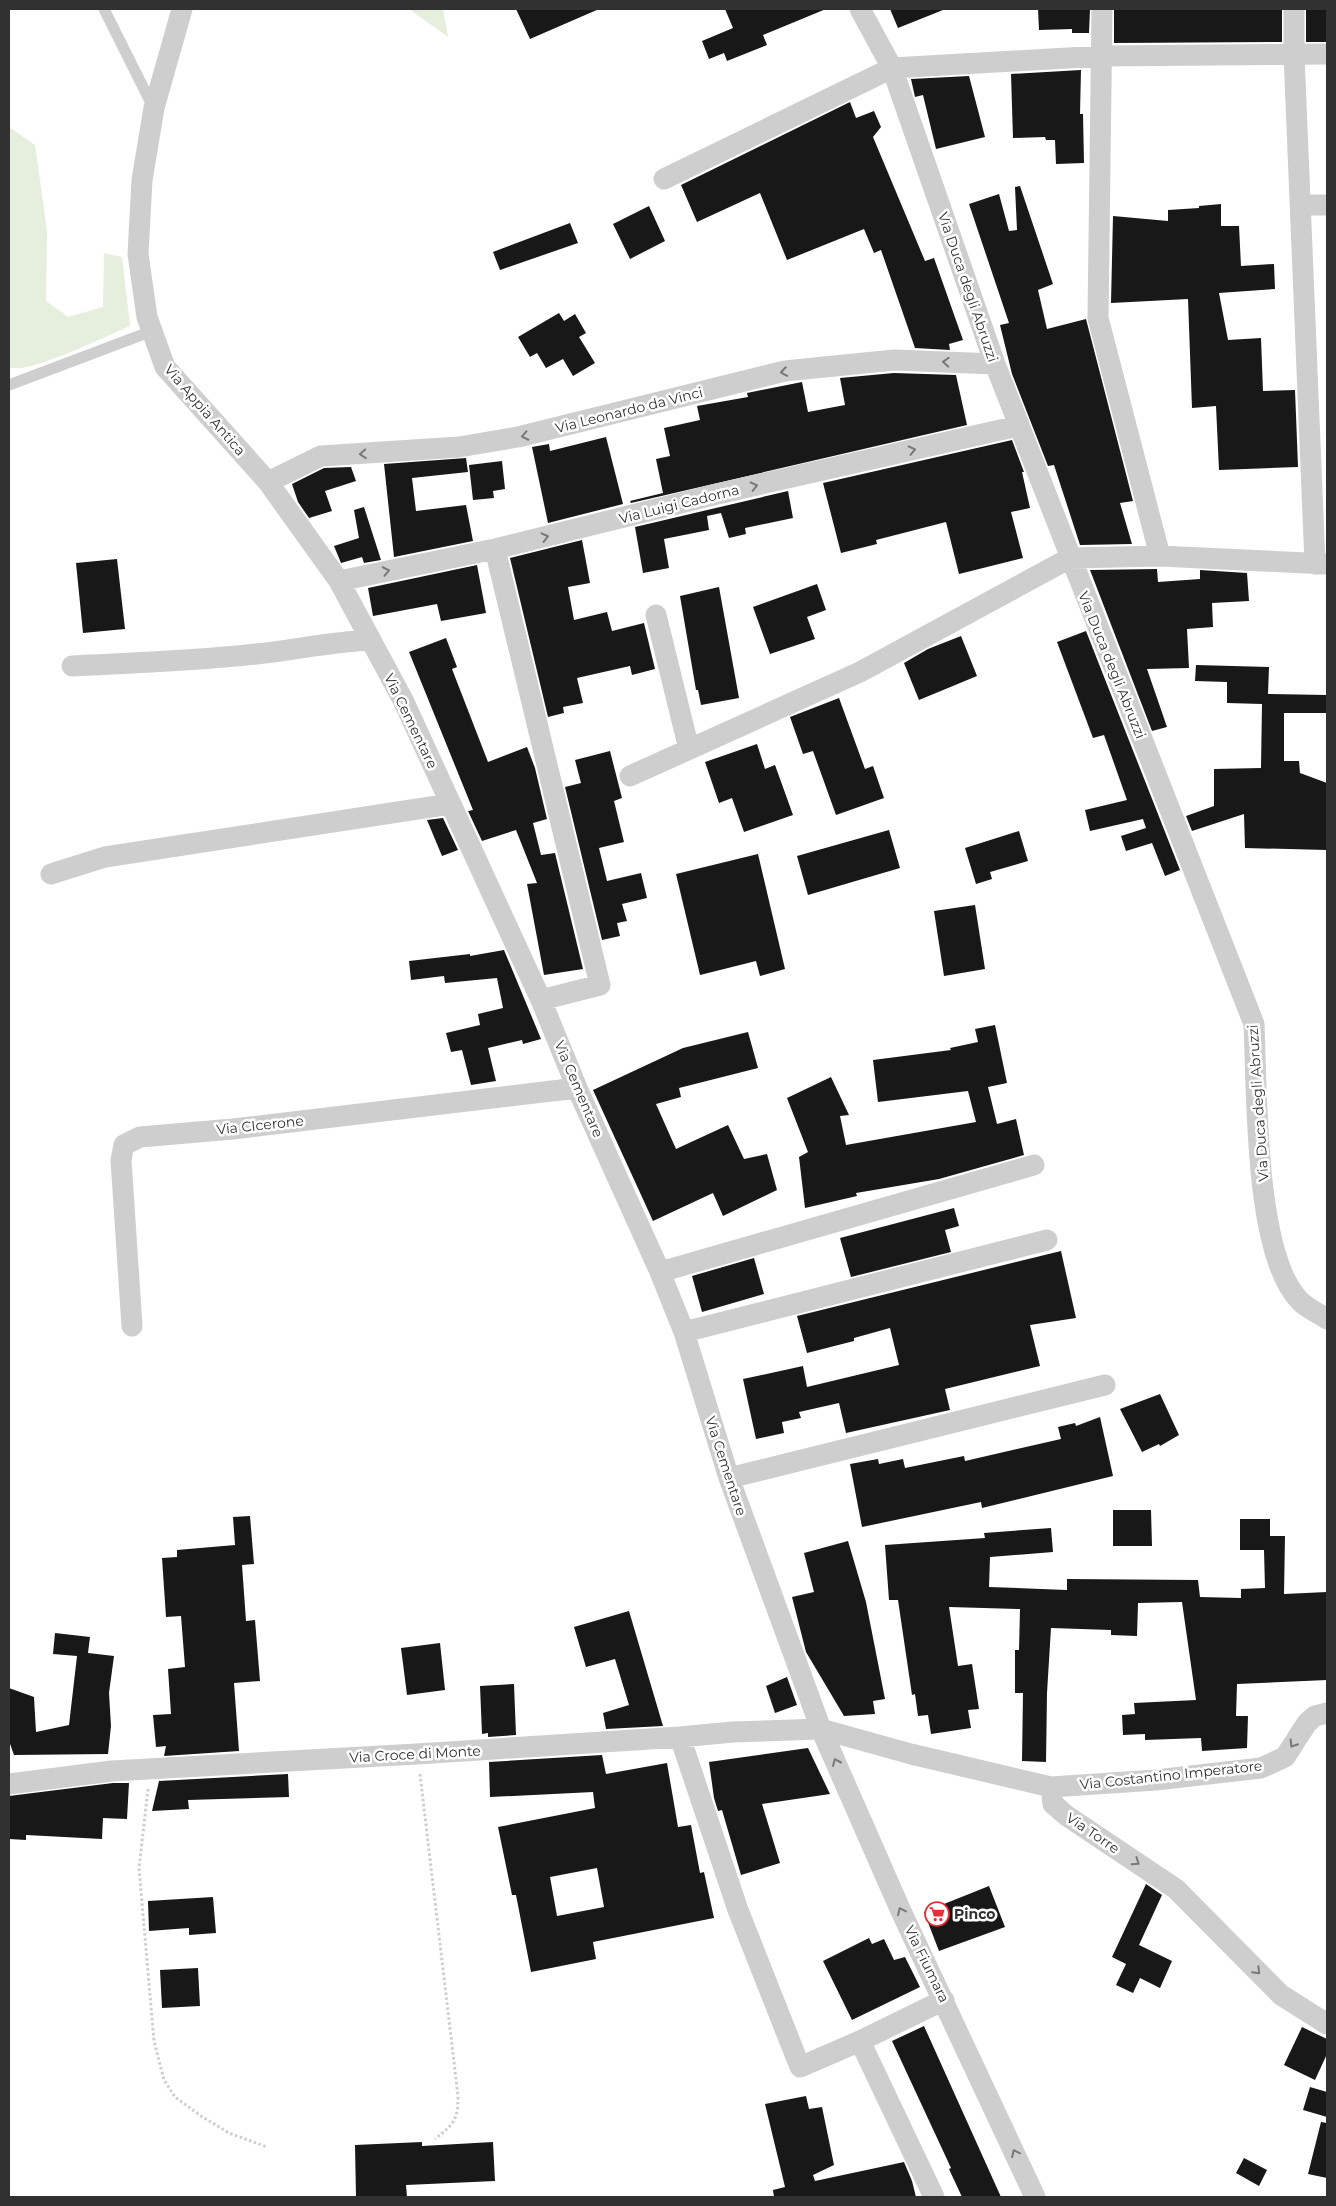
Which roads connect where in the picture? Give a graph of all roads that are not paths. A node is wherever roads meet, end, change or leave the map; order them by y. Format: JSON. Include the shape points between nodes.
{"nodes":[{"id":1,"x":104,"y":9,"type":"edge"},
{"id":2,"x":182,"y":9,"type":"edge"},
{"id":3,"x":860,"y":9,"type":"edge"},
{"id":4,"x":1102,"y":9,"type":"edge"},
{"id":5,"x":1294,"y":9,"type":"edge"},
{"id":6,"x":1294,"y":54,"type":"junction"},
{"id":7,"x":1327,"y":54,"type":"edge"},
{"id":8,"x":1102,"y":56,"type":"junction"},
{"id":9,"x":892,"y":68,"type":"junction"},
{"id":10,"x":154,"y":108,"type":"junction"},
{"id":11,"x":664,"y":179,"type":"dead end"},
{"id":12,"x":1302,"y":205,"type":"junction"},
{"id":13,"x":1327,"y":205,"type":"edge"},
{"id":14,"x":152,"y":331,"type":"junction"},
{"id":15,"x":995,"y":364,"type":"junction"},
{"id":16,"x":9,"y":385,"type":"edge"},
{"id":17,"x":1018,"y":426,"type":"junction"},
{"id":18,"x":268,"y":482,"type":"junction"},
{"id":19,"x":495,"y":549,"type":"junction"},
{"id":20,"x":1160,"y":556,"type":"junction"},
{"id":21,"x":1070,"y":558,"type":"junction"},
{"id":22,"x":1321,"y":564,"type":"edge"},
{"id":23,"x":339,"y":581,"type":"junction"},
{"id":24,"x":656,"y":615,"type":"dead end"},
{"id":25,"x":370,"y":640,"type":"junction"},
{"id":26,"x":72,"y":666,"type":"dead end"},
{"id":27,"x":689,"y":749,"type":"junction"},
{"id":28,"x":630,"y":776,"type":"dead end"},
{"id":29,"x":450,"y":804,"type":"junction"},
{"id":30,"x":51,"y":874,"type":"dead end"},
{"id":31,"x":541,"y":1000,"type":"junction"},
{"id":32,"x":577,"y":1088,"type":"junction"},
{"id":33,"x":1034,"y":1165,"type":"dead end"},
{"id":34,"x":1047,"y":1240,"type":"dead end"},
{"id":35,"x":660,"y":1272,"type":"junction"},
{"id":36,"x":1327,"y":1319,"type":"edge"},
{"id":37,"x":132,"y":1326,"type":"dead end"},
{"id":38,"x":684,"y":1332,"type":"junction"},
{"id":39,"x":1105,"y":1385,"type":"dead end"},
{"id":40,"x":729,"y":1478,"type":"junction"},
{"id":41,"x":1327,"y":1713,"type":"edge"},
{"id":42,"x":821,"y":1729,"type":"junction"},
{"id":43,"x":680,"y":1737,"type":"junction"},
{"id":44,"x":9,"y":1784,"type":"edge"},
{"id":45,"x":1051,"y":1787,"type":"junction"},
{"id":46,"x":944,"y":2000,"type":"junction"},
{"id":47,"x":1327,"y":2024,"type":"edge"},
{"id":48,"x":860,"y":2041,"type":"junction"},
{"id":49,"x":934,"y":2197,"type":"edge"},
{"id":50,"x":1035,"y":2197,"type":"edge"}],
"edges":[{"from":1,"to":10,"type":"lane"},
{"from":2,"to":10,"type":"street","name":"Via Appia Antica"},
{"from":3,"to":9,"type":"street","name":"Via Duca degli Abruzzi"},
{"from":4,"to":8,"type":"street"},
{"from":5,"to":6,"type":"street"},
{"from":6,"to":7,"type":"street"},
{"from":6,"to":8,"type":"street"},
{"from":6,"to":12,"type":"street"},
{"from":8,"to":9,"type":"street"},
{"from":8,"to":20,"type":"street","via":[[1098,318]]},
{"from":9,"to":11,"type":"street"},
{"from":9,"to":15,"type":"street","name":"Via Duca degli Abruzzi"},
{"from":10,"to":14,"type":"street","name":"Via Appia Antica","via":[[142,180],[138,254],[146,318]]},
{"from":12,"to":13,"type":"street"},
{"from":12,"to":22,"type":"street"},
{"from":14,"to":16,"type":"lane"},
{"from":14,"to":18,"type":"street","name":"Via Appia Antica","via":[[165,367]]},
{"from":15,"to":17,"type":"street","name":"Via Duca degli Abruzzi"},
{"from":15,"to":18,"type":"street","name":"Via Leonardo da Vinci","one_way":true,"via":[[894,360],[785,371],[518,438],[459,447],[322,456]]},
{"from":19,"to":17,"type":"street","name":"Via Luigi Cadorna","one_way":true,"via":[[717,494]]},
{"from":17,"to":21,"type":"street","name":"Via Duca degli Abruzzi"},
{"from":18,"to":23,"type":"street","name":"Via Cementare"},
{"from":23,"to":19,"type":"street","name":"Via Luigi Cadorna","one_way":true},
{"from":19,"to":31,"type":"street","via":[[600,985]]},
{"from":20,"to":21,"type":"street"},
{"from":20,"to":22,"type":"street"},
{"from":21,"to":27,"type":"street","via":[[860,672]]},
{"from":21,"to":36,"type":"street","name":"Via Duca degli Abruzzi","via":[[1254,1024],[1266,1217],[1282,1274],[1299,1300]]},
{"from":23,"to":25,"type":"street","name":"Via Cementare"},
{"from":24,"to":27,"type":"street"},
{"from":25,"to":26,"type":"street","via":[[326,642],[257,654]]},
{"from":25,"to":29,"type":"street","name":"Via Cementare","via":[[403,700]]},
{"from":27,"to":28,"type":"street"},
{"from":29,"to":30,"type":"street","via":[[105,857]]},
{"from":29,"to":31,"type":"street","name":"Via Cementare"},
{"from":31,"to":32,"type":"street","name":"Via Cementare"},
{"from":32,"to":35,"type":"street","name":"Via Cementare"},
{"from":32,"to":37,"type":"street","name":"Via CIcerone","via":[[140,1137],[124,1145],[121,1160]]},
{"from":33,"to":35,"type":"street"},
{"from":34,"to":38,"type":"street"},
{"from":35,"to":38,"type":"street","name":"Via Cementare"},
{"from":38,"to":40,"type":"street","name":"Via Cementare"},
{"from":39,"to":40,"type":"street"},
{"from":40,"to":42,"type":"street","name":"Via Cementare"},
{"from":41,"to":45,"type":"street","name":"Via Costantino Imperatore","one_way":true,"via":[[1314,1716],[1307,1723],[1285,1757],[1261,1768]]},
{"from":42,"to":43,"type":"street","name":"Via Croce di Monte"},
{"from":42,"to":45,"type":"street"},
{"from":46,"to":42,"type":"street","name":"Via Fiumara","one_way":true},
{"from":43,"to":44,"type":"street","name":"Via Croce di Monte","via":[[112,1771]]},
{"from":43,"to":48,"type":"street","via":[[738,1910],[800,2067]]},
{"from":45,"to":47,"type":"street","name":"Via Torre","one_way":true,"via":[[1053,1804],[1176,1889],[1281,1995]]},
{"from":46,"to":48,"type":"street"},
{"from":50,"to":46,"type":"street","name":"Via Fiumara","one_way":true},
{"from":48,"to":49,"type":"street"}]}
